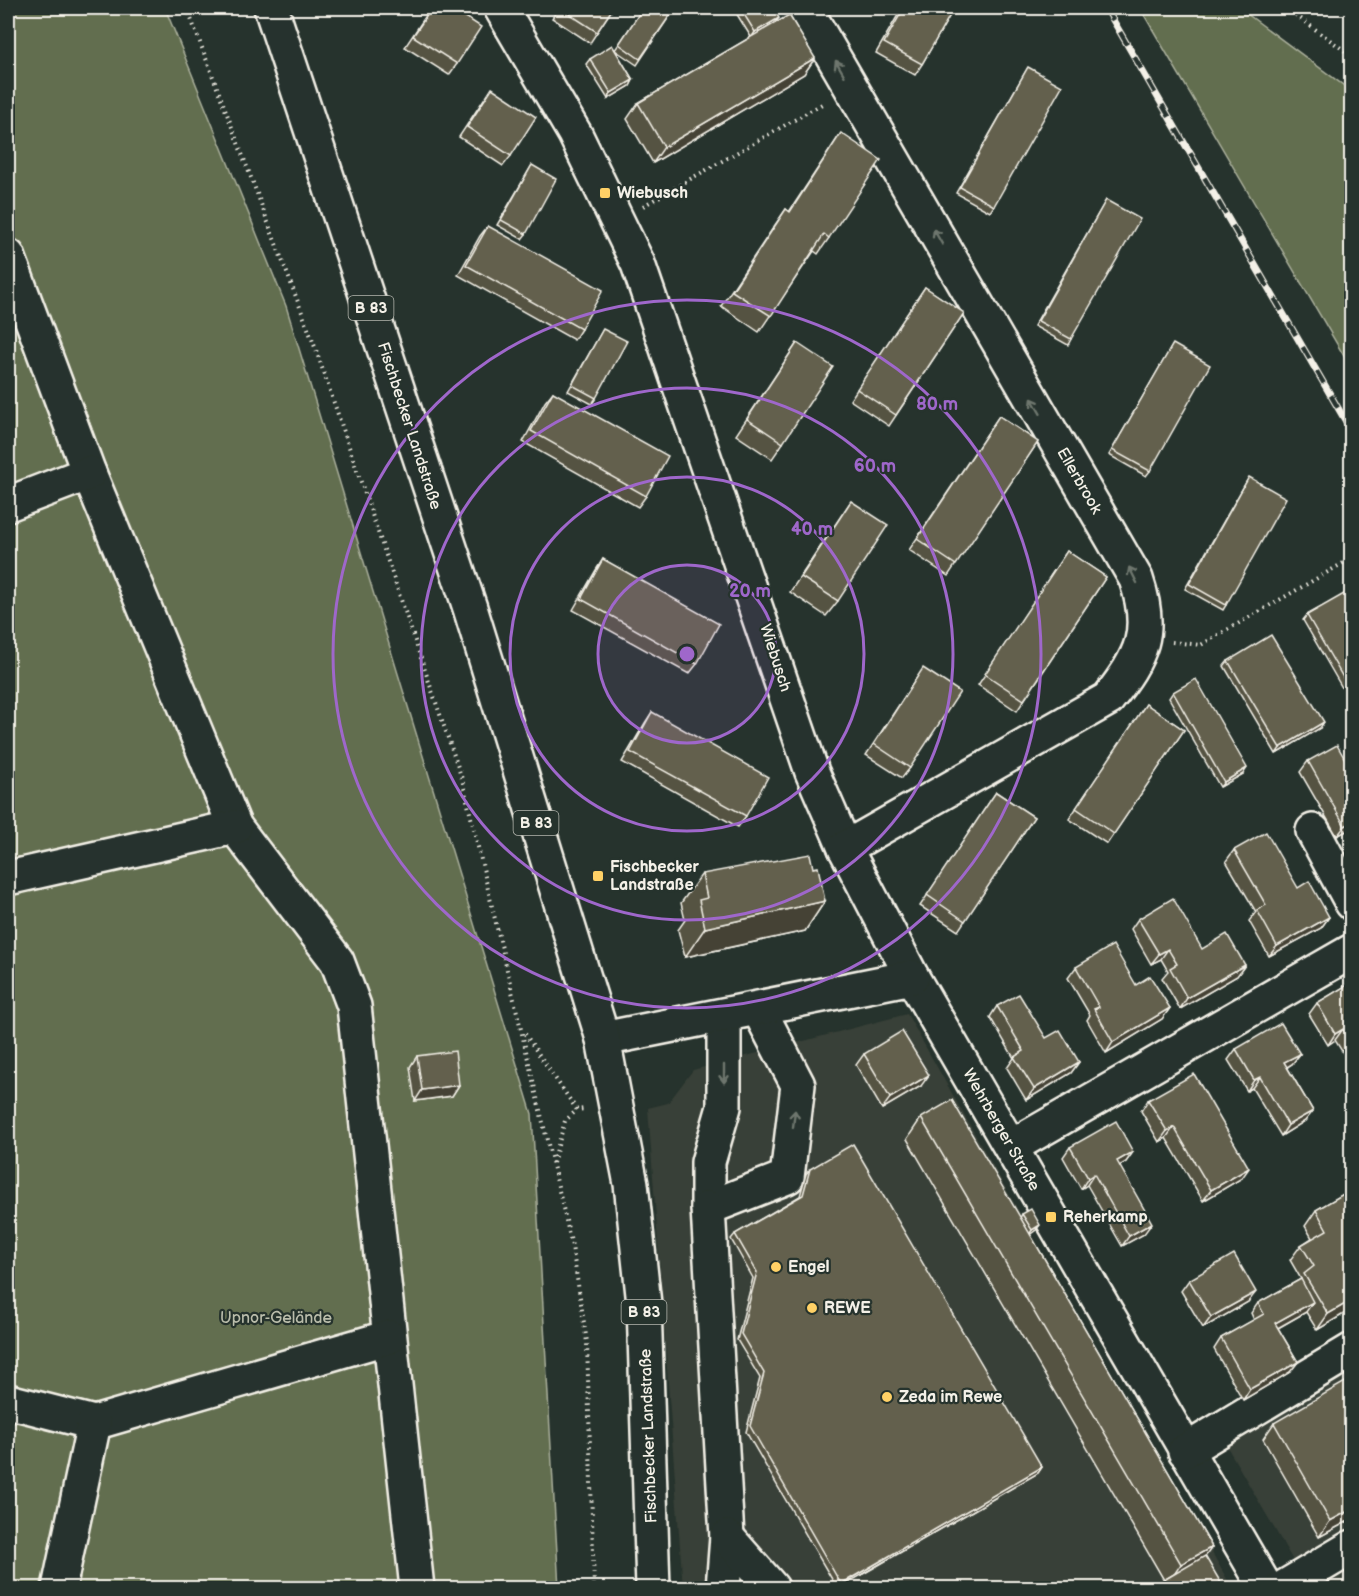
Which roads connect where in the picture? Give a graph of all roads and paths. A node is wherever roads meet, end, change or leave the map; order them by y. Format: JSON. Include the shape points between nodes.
{"nodes":[{"id":1,"x":187,"y":8,"type":"edge"},
{"id":2,"x":271,"y":8,"type":"edge"},
{"id":3,"x":501,"y":8,"type":"edge"},
{"id":4,"x":805,"y":8,"type":"edge"},
{"id":5,"x":1286,"y":8,"type":"edge"},
{"id":6,"x":1352,"y":56,"type":"edge"},
{"id":7,"x":851,"y":87,"type":"junction"},
{"id":8,"x":619,"y":220,"type":"junction"},
{"id":9,"x":8,"y":256,"type":"edge"},
{"id":10,"x":90,"y":473,"type":"junction"},
{"id":11,"x":8,"y":504,"type":"edge"},
{"id":12,"x":1352,"y":558,"type":"edge"},
{"id":13,"x":1145,"y":631,"type":"junction"},
{"id":14,"x":235,"y":827,"type":"junction"},
{"id":15,"x":1313,"y":831,"type":"dead end"},
{"id":16,"x":845,"y":848,"type":"junction"},
{"id":17,"x":8,"y":878,"type":"edge"},
{"id":18,"x":1352,"y":903,"type":"edge"},
{"id":19,"x":1352,"y":951,"type":"edge"},
{"id":20,"x":912,"y":977,"type":"junction"},
{"id":21,"x":759,"y":1010,"type":"junction"},
{"id":22,"x":724,"y":1016,"type":"junction"},
{"id":23,"x":523,"y":1030,"type":"junction"},
{"id":24,"x":603,"y":1039,"type":"junction"},
{"id":25,"x":616,"y":1107,"type":"junction"},
{"id":26,"x":577,"y":1110,"type":"junction"},
{"id":27,"x":1011,"y":1147,"type":"junction"},
{"id":28,"x":553,"y":1164,"type":"junction"},
{"id":29,"x":708,"y":1208,"type":"junction"},
{"id":30,"x":389,"y":1337,"type":"junction"},
{"id":31,"x":1352,"y":1350,"type":"edge"},
{"id":32,"x":8,"y":1401,"type":"edge"},
{"id":33,"x":94,"y":1423,"type":"junction"},
{"id":34,"x":1185,"y":1451,"type":"junction"},
{"id":35,"x":728,"y":1538,"type":"junction"},
{"id":36,"x":1352,"y":1547,"type":"edge"},
{"id":37,"x":59,"y":1588,"type":"edge"},
{"id":38,"x":417,"y":1588,"type":"edge"},
{"id":39,"x":594,"y":1588,"type":"edge"},
{"id":40,"x":653,"y":1588,"type":"edge"},
{"id":41,"x":723,"y":1588,"type":"edge"},
{"id":42,"x":772,"y":1588,"type":"edge"},
{"id":43,"x":1266,"y":1588,"type":"edge"},
{"id":44,"x":1283,"y":1588,"type":"edge"}],
"edges":[{"from":1,"to":23,"type":"path","via":[[315,347],[462,780]]},
{"from":2,"to":24,"type":"street","name":"Fischbecker Landstraße","number":"B 83","via":[[470,608]]},
{"from":3,"to":8,"type":"street","name":"Wiebusch","via":[[575,134]]},
{"from":7,"to":4,"type":"street","name":"Ellerbrook","one_way":true},
{"from":5,"to":6,"type":"path"},
{"from":7,"to":8,"type":"path"},
{"from":13,"to":7,"type":"street","name":"Ellerbrook","one_way":true,"via":[[1146,608],[1136,579]]},
{"from":8,"to":16,"type":"street","name":"Wiebusch","via":[[652,304],[812,772]]},
{"from":9,"to":10,"type":"street"},
{"from":10,"to":11,"type":"street"},
{"from":10,"to":14,"type":"street"},
{"from":12,"to":13,"type":"path","via":[[1201,645],[1176,644]]},
{"from":13,"to":16,"type":"street","name":"Ellerbrook","via":[[1131,670],[1108,699]]},
{"from":14,"to":17,"type":"street"},
{"from":14,"to":30,"type":"street","via":[[337,961],[354,1005]]},
{"from":15,"to":18,"type":"street"},
{"from":16,"to":20,"type":"street","name":"Wiebusch"},
{"from":19,"to":27,"type":"street"},
{"from":20,"to":21,"type":"street"},
{"from":20,"to":27,"type":"street","name":"Wehrberger Straße"},
{"from":21,"to":22,"type":"street"},
{"from":29,"to":21,"type":"street","one_way":true,"via":[[787,1177],[798,1085]]},
{"from":22,"to":24,"type":"street"},
{"from":22,"to":29,"type":"street","one_way":true,"via":[[724,1107],[708,1162]]},
{"from":23,"to":26,"type":"path"},
{"from":23,"to":28,"type":"path"},
{"from":24,"to":25,"type":"street","name":"Fischbecker Landstraße","number":"B 83"},
{"from":25,"to":26,"type":"path"},
{"from":25,"to":40,"type":"street","name":"Fischbecker Landstraße","number":"B 83","via":[[631,1184],[644,1304]]},
{"from":26,"to":28,"type":"path","via":[[566,1121]]},
{"from":27,"to":34,"type":"street","name":"Wehrberger Straße"},
{"from":28,"to":39,"type":"path","via":[[572,1246],[587,1342]]},
{"from":29,"to":35,"type":"street"},
{"from":30,"to":33,"type":"street"},
{"from":30,"to":38,"type":"street"},
{"from":31,"to":34,"type":"street"},
{"from":32,"to":33,"type":"street"},
{"from":33,"to":37,"type":"street"},
{"from":34,"to":43,"type":"street","name":"Wehrberger Straße"},
{"from":35,"to":41,"type":"street"},
{"from":35,"to":42,"type":"street"},
{"from":36,"to":44,"type":"street"}]}
